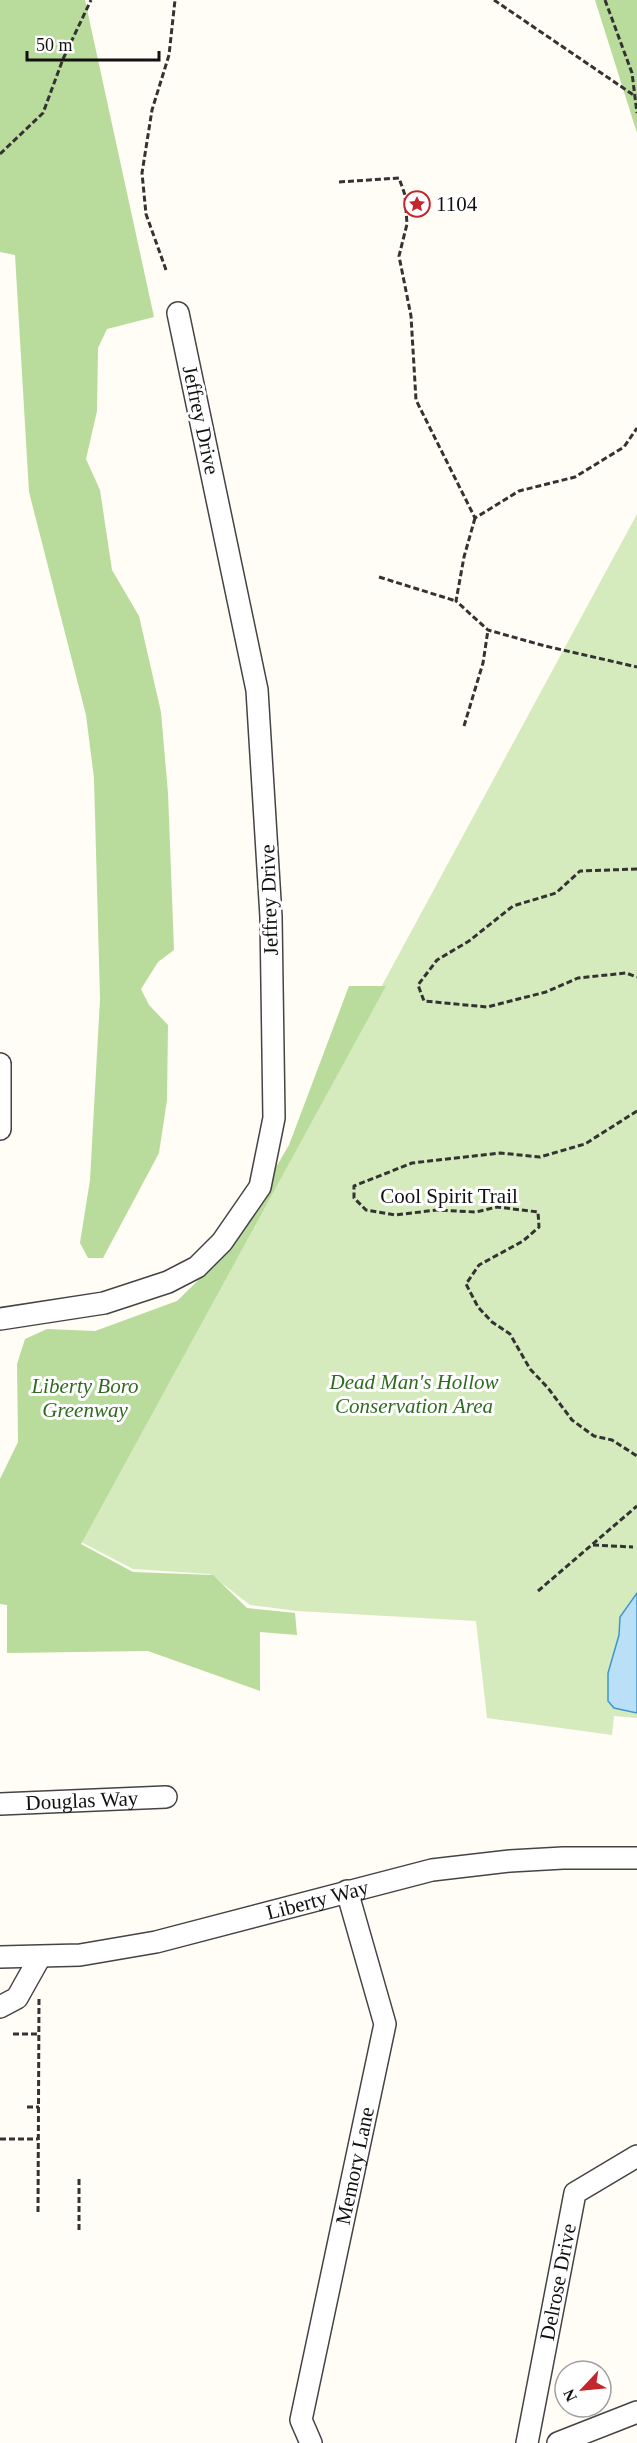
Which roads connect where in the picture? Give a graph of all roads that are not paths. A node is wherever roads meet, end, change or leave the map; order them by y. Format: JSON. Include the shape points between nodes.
{"nodes":[{"id":1,"x":178,"y":313,"type":"dead end"},
{"id":2,"x":0,"y":1064,"type":"edge"},
{"id":3,"x":0,"y":1085,"type":"edge"},
{"id":4,"x":0,"y":1129,"type":"edge"},
{"id":5,"x":0,"y":1319,"type":"edge"},
{"id":6,"x":166,"y":1797,"type":"dead end"},
{"id":7,"x":0,"y":1804,"type":"edge"},
{"id":8,"x":637,"y":1858,"type":"edge"},
{"id":9,"x":347,"y":1891,"type":"junction"},
{"id":10,"x":0,"y":1957,"type":"edge"},
{"id":11,"x":40,"y":1957,"type":"junction"},
{"id":12,"x":0,"y":2007,"type":"edge"},
{"id":13,"x":637,"y":2156,"type":"edge"},
{"id":14,"x":637,"y":2412,"type":"edge"},
{"id":15,"x":311,"y":2443,"type":"edge"},
{"id":16,"x":527,"y":2443,"type":"edge"},
{"id":17,"x":558,"y":2443,"type":"edge"}],
"edges":[{"from":1,"to":5,"type":"street","name":"Jeffrey Drive","via":[[257,690],[271,917],[274,1118],[260,1187],[222,1242],[197,1267],[168,1282],[104,1303]]},
{"from":2,"to":3,"type":"street"},
{"from":3,"to":4,"type":"street"},
{"from":6,"to":7,"type":"street","name":"Douglas Way"},
{"from":8,"to":9,"type":"street","name":"Liberty Way","via":[[498,1862],[432,1870]]},
{"from":9,"to":11,"type":"street","name":"Liberty Way","via":[[156,1942],[80,1955]]},
{"from":9,"to":15,"type":"street","name":"Memory Lane","via":[[386,2024],[301,2420]]},
{"from":10,"to":11,"type":"street","name":"Liberty Way"},
{"from":11,"to":12,"type":"street","via":[[17,1998]]},
{"from":13,"to":16,"type":"street","name":"Delrose Drive","via":[[575,2193]]},
{"from":14,"to":17,"type":"street"}]}
